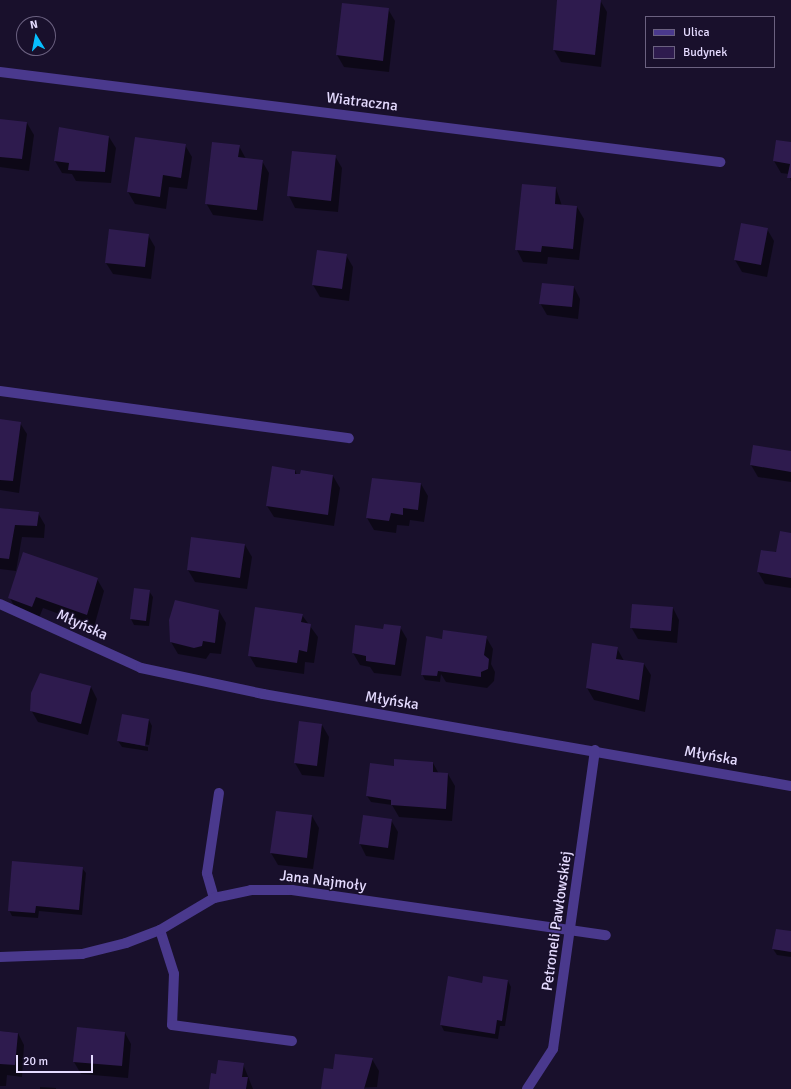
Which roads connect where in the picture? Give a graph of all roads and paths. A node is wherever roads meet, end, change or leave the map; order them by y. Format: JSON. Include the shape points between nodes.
{"nodes":[{"id":1,"x":0,"y":72,"type":"edge"},
{"id":2,"x":720,"y":162,"type":"dead end"},
{"id":3,"x":0,"y":390,"type":"edge"},
{"id":4,"x":349,"y":438,"type":"dead end"},
{"id":5,"x":0,"y":604,"type":"edge"},
{"id":6,"x":595,"y":750,"type":"junction"},
{"id":7,"x":791,"y":786,"type":"edge"},
{"id":8,"x":219,"y":793,"type":"dead end"},
{"id":9,"x":214,"y":898,"type":"junction"},
{"id":10,"x":160,"y":930,"type":"junction"},
{"id":11,"x":571,"y":930,"type":"junction"},
{"id":12,"x":606,"y":935,"type":"dead end"},
{"id":13,"x":0,"y":957,"type":"edge"},
{"id":14,"x":292,"y":1041,"type":"dead end"},
{"id":15,"x":527,"y":1089,"type":"edge"}],
"edges":[{"from":1,"to":2,"type":"street","name":"Wiatraczna"},
{"from":3,"to":4,"type":"street"},
{"from":5,"to":6,"type":"street","name":"Młyńska","via":[[140,668],[263,694]]},
{"from":6,"to":7,"type":"street","name":"Młyńska"},
{"from":6,"to":11,"type":"street","name":"Petroneli Pawłowskiej"},
{"from":8,"to":9,"type":"street","via":[[207,873]]},
{"from":9,"to":10,"type":"street","name":"Jana Najmoły"},
{"from":9,"to":11,"type":"street","name":"Jana Najmoły","via":[[251,890],[292,890]]},
{"from":10,"to":13,"type":"street","name":"Jana Najmoły","via":[[82,954]]},
{"from":10,"to":14,"type":"street","via":[[174,974],[172,1025]]},
{"from":11,"to":12,"type":"street","name":"Jana Najmoły"},
{"from":11,"to":15,"type":"street","name":"Petroneli Pawłowskiej","via":[[553,1049]]}]}
